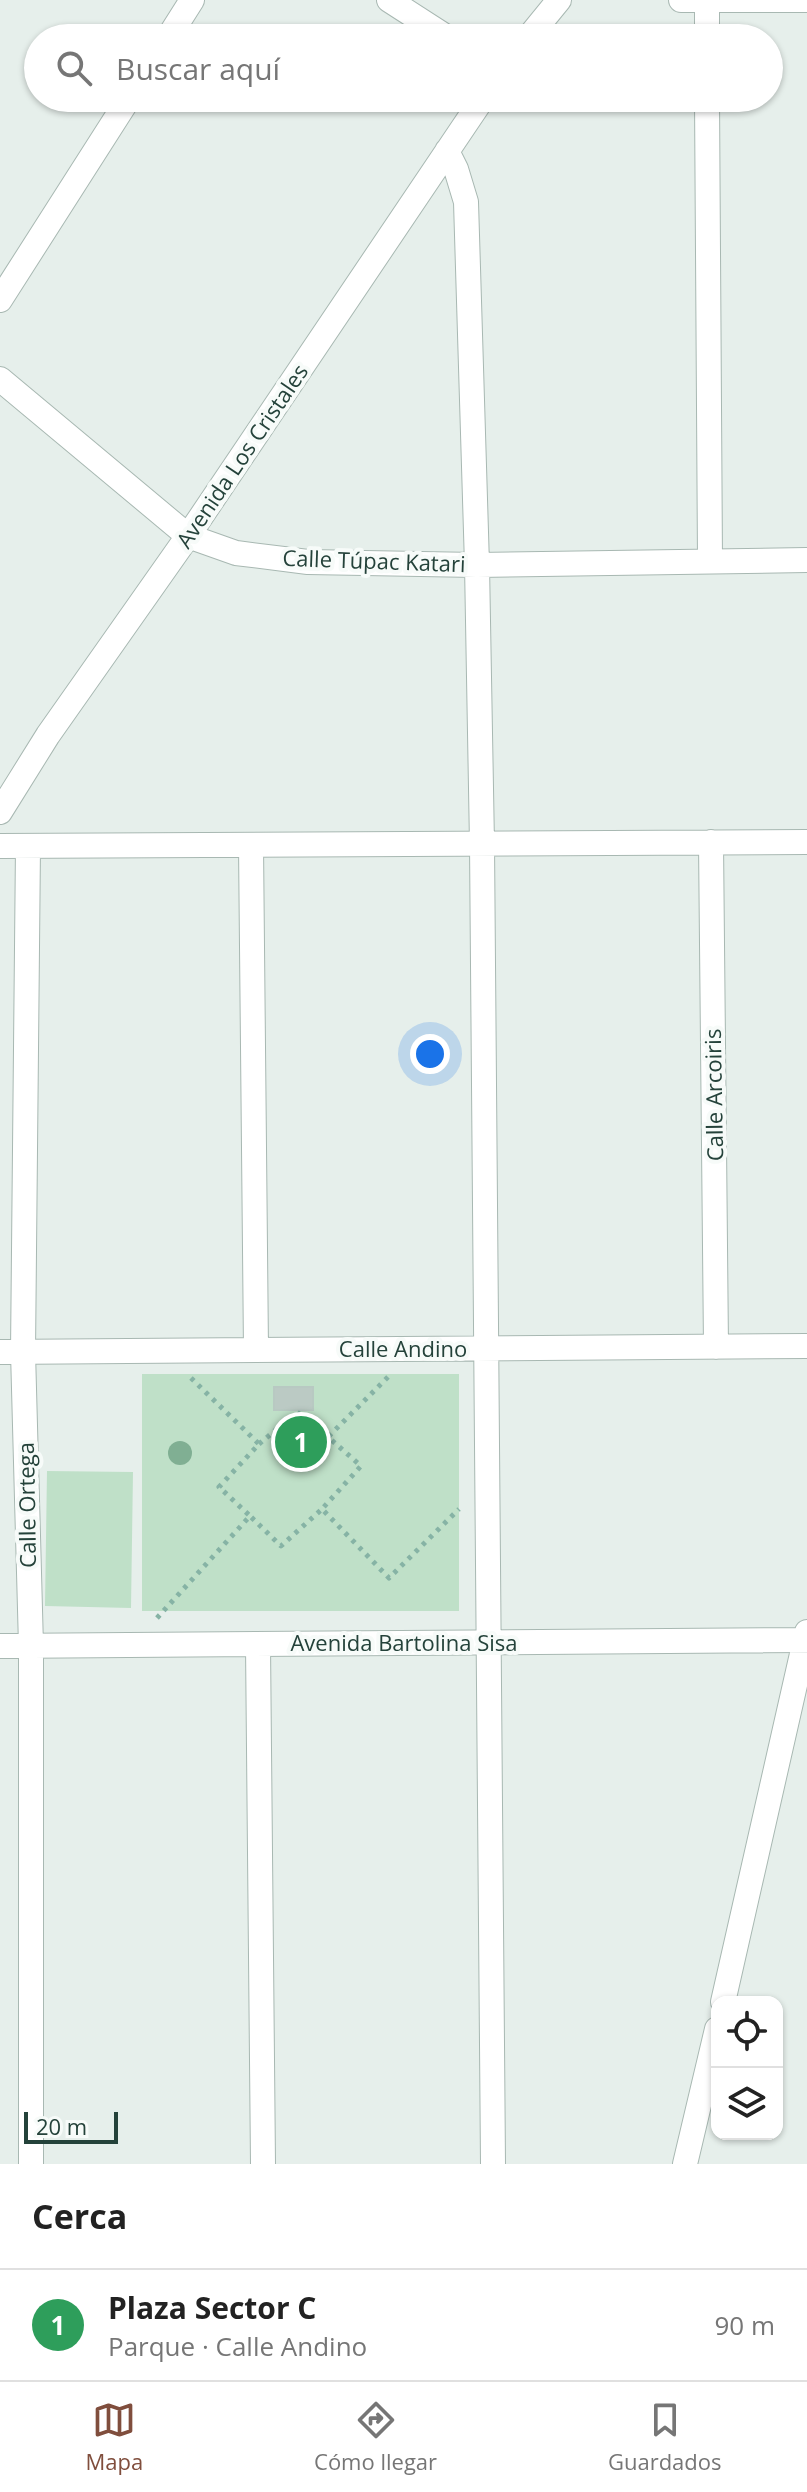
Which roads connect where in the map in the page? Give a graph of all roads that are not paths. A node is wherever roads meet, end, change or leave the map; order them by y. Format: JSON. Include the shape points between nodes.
{"nodes":[{"id":1,"x":192,"y":0,"type":"edge"},
{"id":2,"x":389,"y":0,"type":"edge"},
{"id":3,"x":559,"y":0,"type":"edge"},
{"id":4,"x":681,"y":0,"type":"edge"},
{"id":5,"x":807,"y":0,"type":"edge"},
{"id":6,"x":707,"y":1,"type":"edge"},
{"id":7,"x":177,"y":24,"type":"edge"},
{"id":8,"x":426,"y":24,"type":"edge"},
{"id":9,"x":539,"y":24,"type":"edge"},
{"id":10,"x":707,"y":24,"type":"edge"},
{"id":11,"x":120,"y":112,"type":"edge"},
{"id":12,"x":473,"y":112,"type":"edge"},
{"id":13,"x":707,"y":112,"type":"edge"},
{"id":14,"x":447,"y":151,"type":"junction"},
{"id":15,"x":0,"y":300,"type":"edge"},
{"id":16,"x":0,"y":379,"type":"edge"},
{"id":17,"x":188,"y":536,"type":"junction"},
{"id":18,"x":807,"y":560,"type":"edge"},
{"id":19,"x":710,"y":561,"type":"junction"},
{"id":20,"x":477,"y":565,"type":"junction"},
{"id":21,"x":0,"y":812,"type":"edge"},
{"id":22,"x":711,"y":842,"type":"junction"},
{"id":23,"x":807,"y":842,"type":"edge"},
{"id":24,"x":482,"y":844,"type":"junction"},
{"id":25,"x":251,"y":845,"type":"junction"},
{"id":26,"x":0,"y":846,"type":"edge"},
{"id":27,"x":28,"y":846,"type":"junction"},
{"id":28,"x":807,"y":1346,"type":"edge"},
{"id":29,"x":716,"y":1347,"type":"junction"},
{"id":30,"x":485,"y":1349,"type":"junction"},
{"id":31,"x":256,"y":1350,"type":"junction"},
{"id":32,"x":12,"y":1352,"type":"edge"},
{"id":33,"x":806,"y":1638,"type":"edge"},
{"id":34,"x":488,"y":1643,"type":"junction"},
{"id":35,"x":258,"y":1645,"type":"junction"},
{"id":36,"x":0,"y":1646,"type":"edge"},
{"id":37,"x":31,"y":1646,"type":"junction"},
{"id":38,"x":724,"y":1996,"type":"edge"},
{"id":39,"x":711,"y":2054,"type":"edge"},
{"id":40,"x":31,"y":2164,"type":"edge"},
{"id":41,"x":263,"y":2164,"type":"edge"},
{"id":42,"x":493,"y":2164,"type":"edge"},
{"id":43,"x":685,"y":2164,"type":"edge"}],
"edges":[{"from":1,"to":7,"type":"street"},
{"from":2,"to":8,"type":"street"},
{"from":3,"to":9,"type":"street"},
{"from":4,"to":6,"type":"street"},
{"from":5,"to":6,"type":"street"},
{"from":6,"to":10,"type":"street"},
{"from":11,"to":15,"type":"street"},
{"from":12,"to":14,"type":"street","name":"Avenida Los Cristales"},
{"from":13,"to":19,"type":"street"},
{"from":14,"to":17,"type":"street","name":"Avenida Los Cristales"},
{"from":14,"to":20,"type":"street","via":[[466,202]]},
{"from":16,"to":17,"type":"street","name":"Calle Túpac Katari"},
{"from":17,"to":20,"type":"street","name":"Calle Túpac Katari","via":[[236,553],[308,562]]},
{"from":17,"to":21,"type":"street","name":"Avenida Los Cristales"},
{"from":18,"to":19,"type":"street","name":"Calle Túpac Katari"},
{"from":19,"to":20,"type":"street","name":"Calle Túpac Katari"},
{"from":20,"to":24,"type":"street"},
{"from":22,"to":23,"type":"street"},
{"from":22,"to":24,"type":"street"},
{"from":22,"to":29,"type":"street","name":"Calle Arcoiris"},
{"from":24,"to":25,"type":"street"},
{"from":24,"to":30,"type":"street"},
{"from":25,"to":27,"type":"street"},
{"from":25,"to":31,"type":"street"},
{"from":26,"to":27,"type":"street"},
{"from":27,"to":32,"type":"street","name":"Calle Ortega"},
{"from":28,"to":29,"type":"street","name":"Calle Andino"},
{"from":29,"to":30,"type":"street","name":"Calle Andino"},
{"from":30,"to":31,"type":"street","name":"Calle Andino"},
{"from":30,"to":34,"type":"street"},
{"from":31,"to":32,"type":"street","name":"Calle Andino"},
{"from":32,"to":37,"type":"street","name":"Calle Ortega"},
{"from":33,"to":34,"type":"street","name":"Avenida Bartolina Sisa"},
{"from":33,"to":38,"type":"street"},
{"from":34,"to":35,"type":"street","name":"Avenida Bartolina Sisa"},
{"from":34,"to":42,"type":"street"},
{"from":35,"to":37,"type":"street","name":"Avenida Bartolina Sisa"},
{"from":35,"to":41,"type":"street"},
{"from":36,"to":37,"type":"street","name":"Avenida Bartolina Sisa"},
{"from":37,"to":40,"type":"street","name":"Calle Ortega"},
{"from":39,"to":43,"type":"street"}]}
